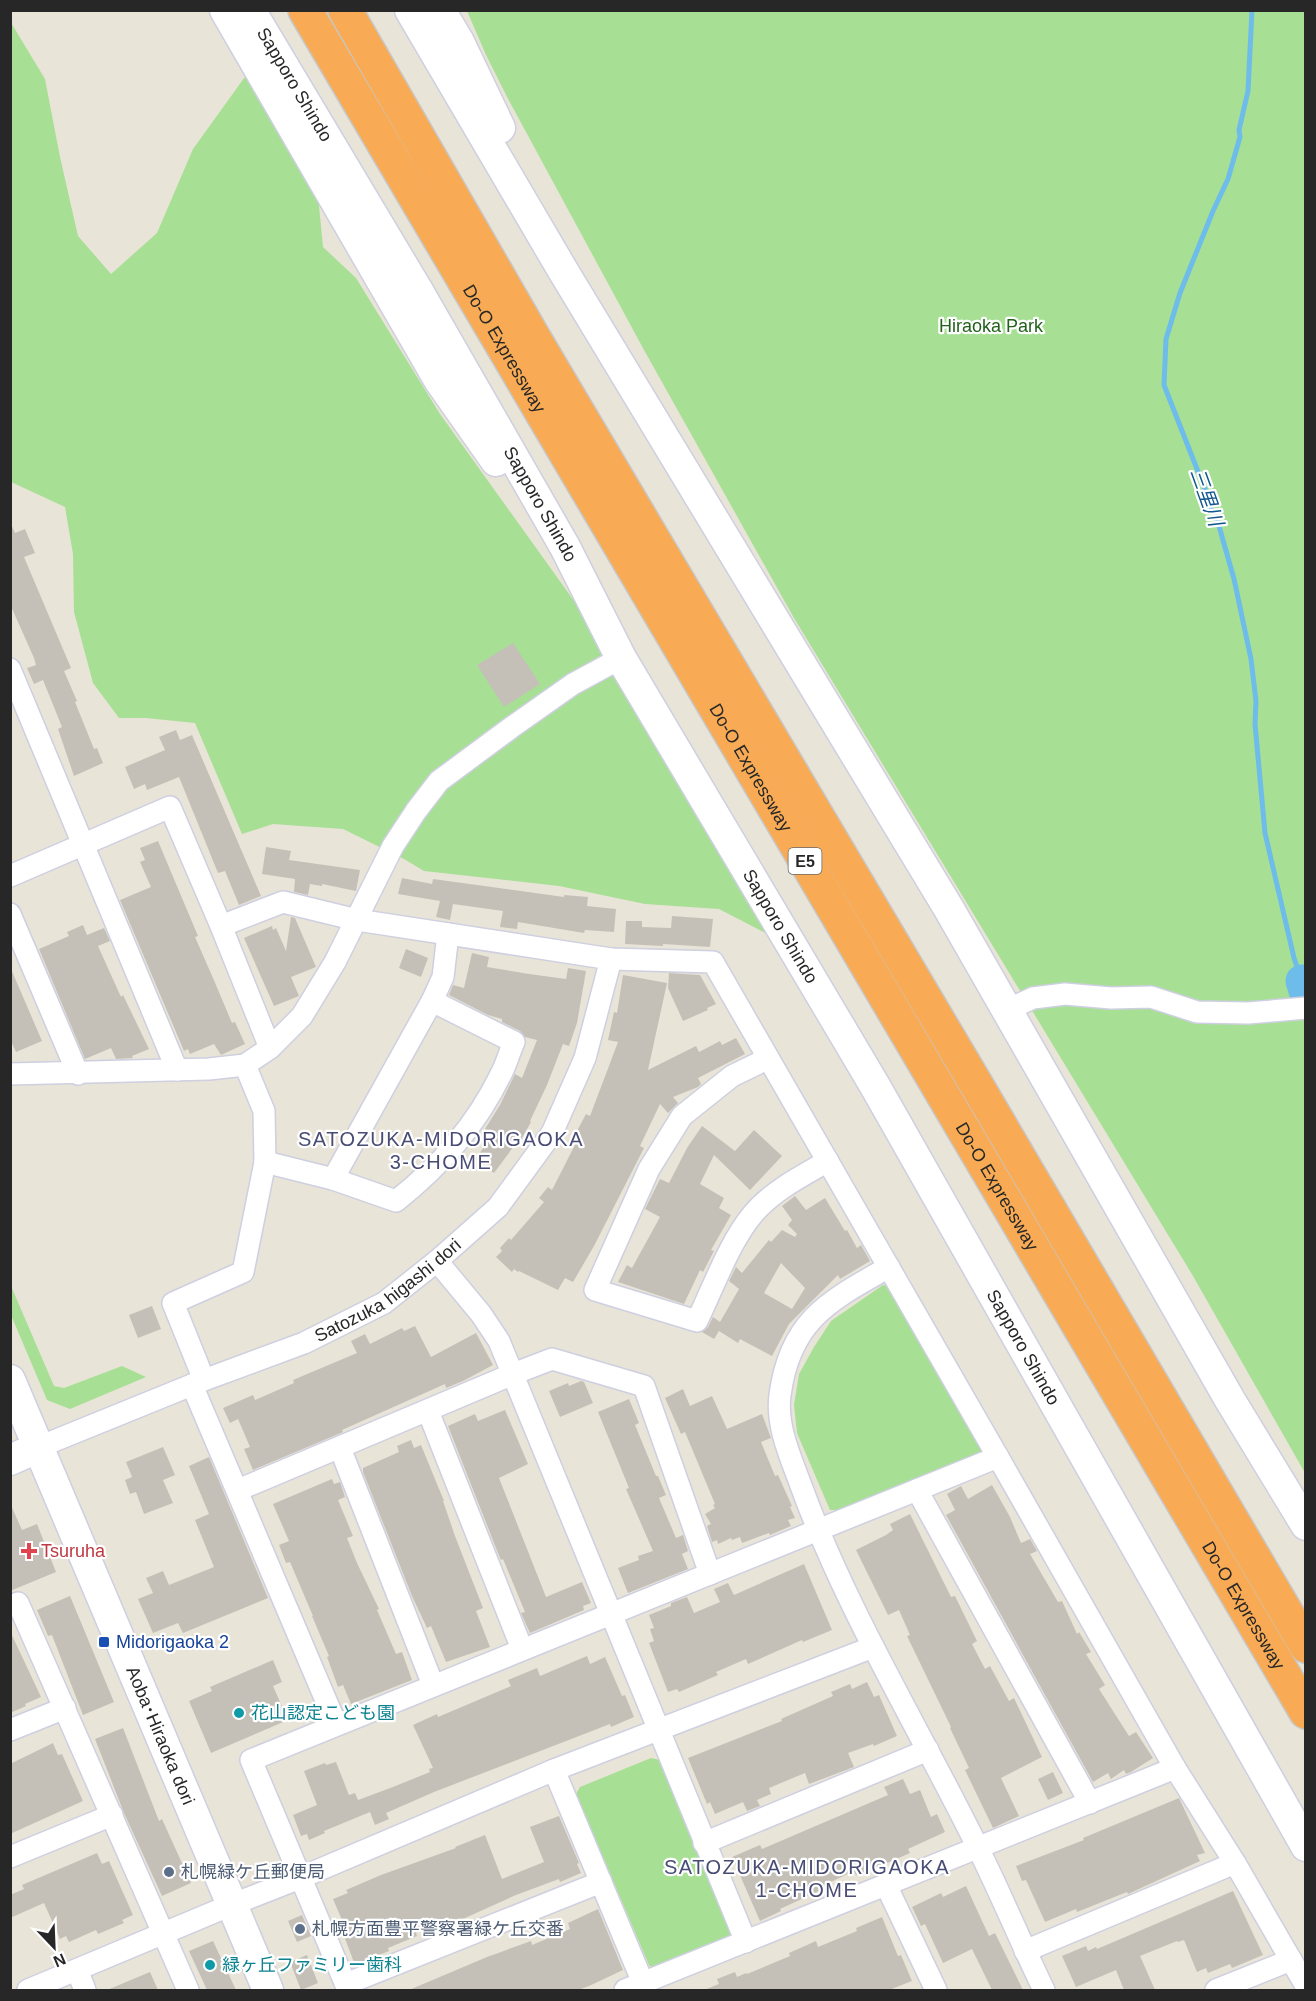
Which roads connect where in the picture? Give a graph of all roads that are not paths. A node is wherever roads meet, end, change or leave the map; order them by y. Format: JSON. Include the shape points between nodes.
{"nodes":[{"id":1,"x":225,"y":10,"type":"edge"},
{"id":2,"x":250,"y":10,"type":"edge"},
{"id":3,"x":305,"y":10,"type":"edge"},
{"id":4,"x":345,"y":10,"type":"edge"},
{"id":5,"x":410,"y":10,"type":"edge"},
{"id":6,"x":440,"y":10,"type":"edge"},
{"id":7,"x":562,"y":269,"type":"junction"},
{"id":8,"x":566,"y":547,"type":"junction"},
{"id":9,"x":621,"y":658,"type":"junction"},
{"id":10,"x":11,"y":673,"type":"edge"},
{"id":11,"x":83,"y":845,"type":"junction"},
{"id":12,"x":10,"y":876,"type":"edge"},
{"id":13,"x":10,"y":914,"type":"edge"},
{"id":14,"x":357,"y":920,"type":"junction"},
{"id":15,"x":221,"y":926,"type":"junction"},
{"id":16,"x":448,"y":934,"type":"junction"},
{"id":17,"x":610,"y":959,"type":"junction"},
{"id":18,"x":432,"y":1001,"type":"junction"},
{"id":19,"x":1296,"y":1009,"type":"edge"},
{"id":20,"x":1007,"y":1010,"type":"junction"},
{"id":21,"x":270,"y":1048,"type":"junction"},
{"id":22,"x":767,"y":1059,"type":"junction"},
{"id":23,"x":245,"y":1065,"type":"junction"},
{"id":24,"x":177,"y":1070,"type":"junction"},
{"id":25,"x":10,"y":1074,"type":"edge"},
{"id":26,"x":78,"y":1074,"type":"junction"},
{"id":27,"x":828,"y":1161,"type":"junction"},
{"id":28,"x":265,"y":1162,"type":"junction"},
{"id":29,"x":333,"y":1179,"type":"junction"},
{"id":30,"x":437,"y":1261,"type":"junction"},
{"id":31,"x":888,"y":1266,"type":"junction"},
{"id":32,"x":513,"y":1374,"type":"junction"},
{"id":33,"x":10,"y":1380,"type":"edge"},
{"id":34,"x":198,"y":1382,"type":"junction"},
{"id":35,"x":428,"y":1411,"type":"junction"},
{"id":36,"x":39,"y":1447,"type":"junction"},
{"id":37,"x":340,"y":1448,"type":"junction"},
{"id":38,"x":998,"y":1457,"type":"junction"},
{"id":39,"x":10,"y":1460,"type":"edge"},
{"id":40,"x":238,"y":1490,"type":"junction"},
{"id":41,"x":917,"y":1490,"type":"junction"},
{"id":42,"x":1305,"y":1525,"type":"edge"},
{"id":43,"x":817,"y":1530,"type":"junction"},
{"id":44,"x":710,"y":1574,"type":"junction"},
{"id":45,"x":10,"y":1606,"type":"edge"},
{"id":46,"x":610,"y":1614,"type":"junction"},
{"id":47,"x":1305,"y":1646,"type":"edge"},
{"id":48,"x":873,"y":1647,"type":"junction"},
{"id":49,"x":522,"y":1649,"type":"junction"},
{"id":50,"x":433,"y":1685,"type":"junction"},
{"id":51,"x":64,"y":1708,"type":"junction"},
{"id":52,"x":1305,"y":1712,"type":"edge"},
{"id":53,"x":336,"y":1724,"type":"junction"},
{"id":54,"x":10,"y":1730,"type":"edge"},
{"id":55,"x":658,"y":1731,"type":"junction"},
{"id":56,"x":928,"y":1749,"type":"junction"},
{"id":57,"x":1175,"y":1768,"type":"junction"},
{"id":58,"x":554,"y":1770,"type":"junction"},
{"id":59,"x":1090,"y":1803,"type":"junction"},
{"id":60,"x":112,"y":1815,"type":"junction"},
{"id":61,"x":704,"y":1843,"type":"junction"},
{"id":62,"x":1305,"y":1846,"type":"edge"},
{"id":63,"x":978,"y":1848,"type":"junction"},
{"id":64,"x":10,"y":1857,"type":"edge"},
{"id":65,"x":1235,"y":1863,"type":"junction"},
{"id":66,"x":300,"y":1878,"type":"junction"},
{"id":67,"x":601,"y":1882,"type":"junction"},
{"id":68,"x":886,"y":1885,"type":"junction"},
{"id":69,"x":231,"y":1905,"type":"junction"},
{"id":70,"x":164,"y":1933,"type":"junction"},
{"id":71,"x":746,"y":1942,"type":"junction"},
{"id":72,"x":1025,"y":1951,"type":"junction"},
{"id":73,"x":1291,"y":1960,"type":"junction"},
{"id":74,"x":77,"y":1970,"type":"junction"},
{"id":75,"x":1305,"y":1986,"type":"edge"},
{"id":76,"x":347,"y":1987,"type":"edge"},
{"id":77,"x":634,"y":1987,"type":"edge"},
{"id":78,"x":930,"y":1989,"type":"edge"},
{"id":79,"x":28,"y":1990,"type":"edge"},
{"id":80,"x":85,"y":1990,"type":"edge"},
{"id":81,"x":188,"y":1990,"type":"edge"},
{"id":82,"x":267,"y":1990,"type":"edge"},
{"id":83,"x":1044,"y":1990,"type":"edge"},
{"id":84,"x":1216,"y":1990,"type":"edge"}],
"edges":[{"from":1,"to":8,"type":"street","via":[[439,380],[520,496]]},
{"from":2,"to":8,"type":"street","name":"Sapporo Shindo"},
{"from":3,"to":52,"type":"highway","name":"Do-O Expressway","number":"E5"},
{"from":4,"to":47,"type":"highway","name":"Do-O Expressway","number":"E5"},
{"from":5,"to":7,"type":"street"},
{"from":6,"to":7,"type":"street","via":[[518,164]]},
{"from":7,"to":20,"type":"street"},
{"from":8,"to":9,"type":"street","name":"Sapporo Shindo"},
{"from":9,"to":14,"type":"street","via":[[573,684],[440,781],[393,846]]},
{"from":9,"to":62,"type":"street","name":"Sapporo Shindo","via":[[875,1086]]},
{"from":10,"to":11,"type":"street"},
{"from":11,"to":12,"type":"street"},
{"from":11,"to":15,"type":"street","via":[[170,807]]},
{"from":11,"to":24,"type":"street"},
{"from":13,"to":26,"type":"street"},
{"from":14,"to":15,"type":"street","via":[[283,902]]},
{"from":14,"to":16,"type":"street"},
{"from":14,"to":21,"type":"street","via":[[302,1016]]},
{"from":15,"to":21,"type":"street"},
{"from":16,"to":17,"type":"street"},
{"from":16,"to":18,"type":"street","via":[[443,977]]},
{"from":17,"to":22,"type":"street","via":[[713,962]]},
{"from":17,"to":30,"type":"street","name":"Satozuka higashi dori","via":[[585,1058],[552,1133],[498,1207]]},
{"from":18,"to":29,"type":"street"},
{"from":18,"to":29,"type":"street","via":[[514,1042],[501,1076],[446,1155],[396,1201]]},
{"from":19,"to":20,"type":"street","via":[[1197,1012],[1151,997],[1065,994],[1033,998]]},
{"from":20,"to":42,"type":"street"},
{"from":21,"to":23,"type":"street"},
{"from":22,"to":27,"type":"street"},
{"from":22,"to":27,"type":"street","via":[[732,1076],[682,1116],[649,1169],[595,1290],[697,1321],[733,1245],[753,1214],[777,1192]]},
{"from":23,"to":24,"type":"street"},
{"from":23,"to":28,"type":"street","via":[[264,1111]]},
{"from":24,"to":26,"type":"street"},
{"from":25,"to":26,"type":"street"},
{"from":27,"to":31,"type":"street"},
{"from":28,"to":29,"type":"street"},
{"from":28,"to":34,"type":"street","via":[[243,1272],[173,1303]]},
{"from":30,"to":32,"type":"street","via":[[481,1314],[499,1341]]},
{"from":30,"to":34,"type":"street","name":"Satozuka higashi dori","via":[[384,1303],[304,1343]]},
{"from":31,"to":38,"type":"street"},
{"from":31,"to":43,"type":"street","via":[[816,1314],[796,1341],[784,1373],[781,1425]]},
{"from":32,"to":35,"type":"street"},
{"from":32,"to":44,"type":"street","via":[[552,1359],[644,1386]]},
{"from":32,"to":46,"type":"street"},
{"from":33,"to":36,"type":"street","name":"Aoba･Hiraoka dori"},
{"from":34,"to":36,"type":"street","name":"Satozuka higashi dori"},
{"from":34,"to":40,"type":"street"},
{"from":35,"to":37,"type":"street"},
{"from":35,"to":49,"type":"street"},
{"from":36,"to":39,"type":"street","name":"Satozuka higashi dori"},
{"from":36,"to":69,"type":"street","name":"Aoba･Hiraoka dori"},
{"from":37,"to":40,"type":"street"},
{"from":37,"to":50,"type":"street"},
{"from":38,"to":41,"type":"street"},
{"from":38,"to":57,"type":"street"},
{"from":40,"to":53,"type":"street"},
{"from":41,"to":43,"type":"street"},
{"from":41,"to":59,"type":"street"},
{"from":43,"to":44,"type":"street"},
{"from":43,"to":48,"type":"street"},
{"from":44,"to":46,"type":"street"},
{"from":45,"to":51,"type":"street","via":[[18,1602]]},
{"from":46,"to":49,"type":"street"},
{"from":46,"to":55,"type":"street"},
{"from":48,"to":55,"type":"street"},
{"from":48,"to":56,"type":"street"},
{"from":49,"to":50,"type":"street"},
{"from":50,"to":53,"type":"street"},
{"from":51,"to":54,"type":"street"},
{"from":51,"to":60,"type":"street"},
{"from":53,"to":66,"type":"street","via":[[251,1760]]},
{"from":55,"to":58,"type":"street"},
{"from":55,"to":61,"type":"street"},
{"from":56,"to":61,"type":"street"},
{"from":56,"to":63,"type":"street"},
{"from":57,"to":59,"type":"street"},
{"from":57,"to":65,"type":"street"},
{"from":58,"to":66,"type":"street"},
{"from":58,"to":67,"type":"street"},
{"from":59,"to":63,"type":"street"},
{"from":60,"to":64,"type":"street"},
{"from":60,"to":70,"type":"street"},
{"from":61,"to":71,"type":"street"},
{"from":63,"to":68,"type":"street"},
{"from":63,"to":72,"type":"street"},
{"from":65,"to":72,"type":"street"},
{"from":65,"to":73,"type":"street"},
{"from":66,"to":69,"type":"street"},
{"from":66,"to":76,"type":"street"},
{"from":67,"to":76,"type":"street"},
{"from":67,"to":77,"type":"street"},
{"from":68,"to":71,"type":"street"},
{"from":68,"to":78,"type":"street"},
{"from":69,"to":70,"type":"street"},
{"from":69,"to":82,"type":"street","name":"Aoba･Hiraoka dori"},
{"from":70,"to":74,"type":"street"},
{"from":70,"to":81,"type":"street"},
{"from":71,"to":77,"type":"street"},
{"from":72,"to":83,"type":"street"},
{"from":73,"to":75,"type":"street"},
{"from":73,"to":84,"type":"street"},
{"from":74,"to":79,"type":"street"},
{"from":74,"to":80,"type":"street"}]}
